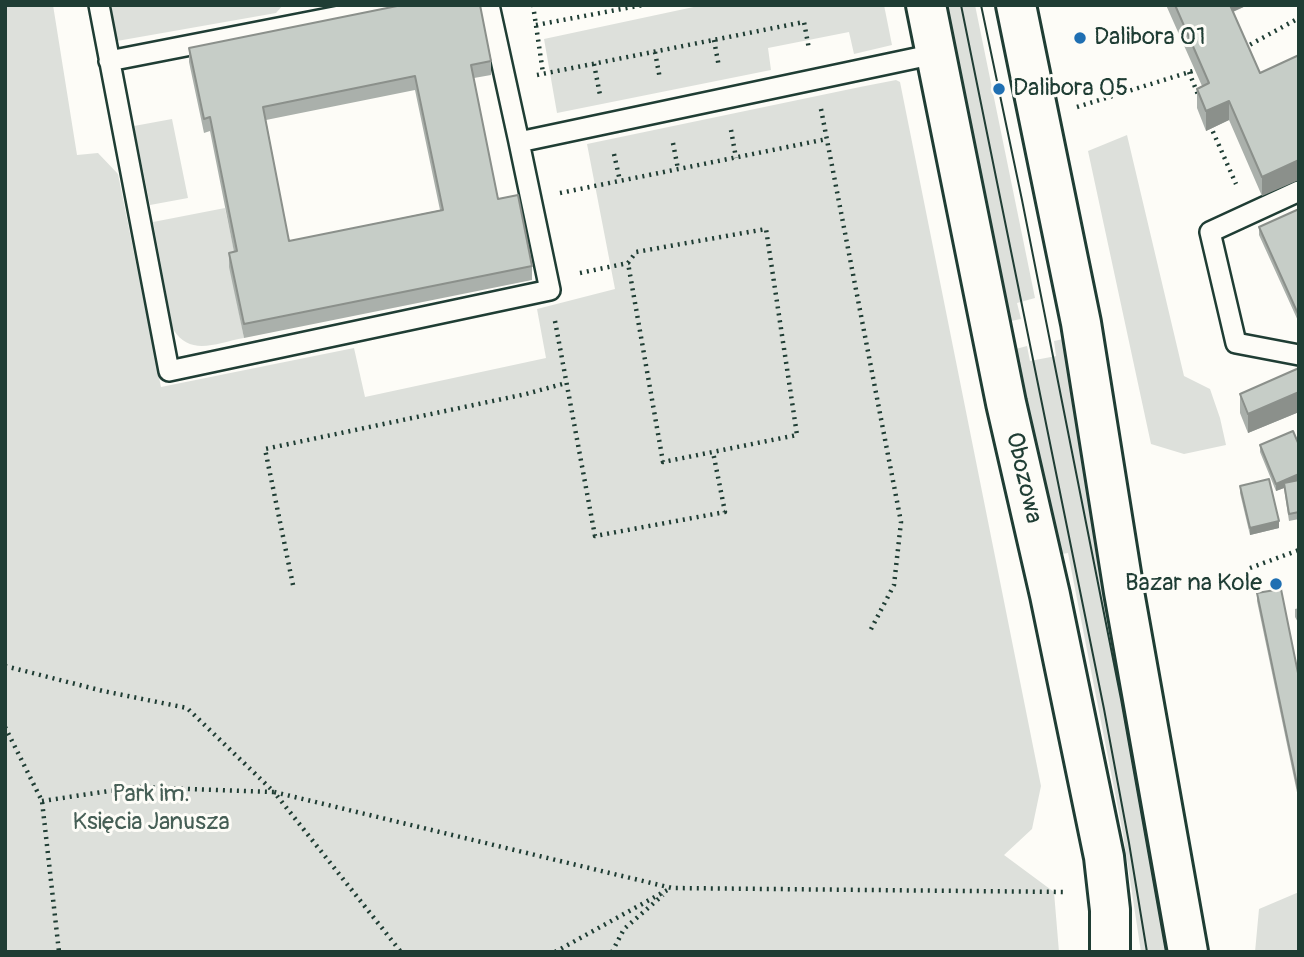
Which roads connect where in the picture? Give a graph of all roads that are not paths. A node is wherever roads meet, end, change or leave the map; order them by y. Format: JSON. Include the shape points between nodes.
{"nodes":[{"id":1,"x":99,"y":5,"type":"edge"},
{"id":2,"x":396,"y":5,"type":"edge"},
{"id":3,"x":489,"y":5,"type":"edge"},
{"id":4,"x":926,"y":5,"type":"edge"},
{"id":5,"x":1016,"y":5,"type":"edge"},
{"id":6,"x":321,"y":12,"type":"edge"},
{"id":7,"x":935,"y":54,"type":"junction"},
{"id":8,"x":110,"y":61,"type":"junction"},
{"id":9,"x":519,"y":142,"type":"junction"},
{"id":10,"x":1299,"y":191,"type":"edge"},
{"id":11,"x":1299,"y":355,"type":"edge"},
{"id":12,"x":1110,"y":952,"type":"edge"},
{"id":13,"x":1188,"y":952,"type":"edge"}],
"edges":[{"from":1,"to":8,"type":"lane"},
{"from":2,"to":6,"type":"lane"},
{"from":3,"to":9,"type":"lane"},
{"from":4,"to":7,"type":"street","name":"Obozowa"},
{"from":5,"to":13,"type":"street","via":[[1085,347]]},
{"from":6,"to":8,"type":"lane"},
{"from":7,"to":9,"type":"lane"},
{"from":7,"to":12,"type":"street","name":"Obozowa","via":[[1104,857]]},
{"from":8,"to":9,"type":"lane","via":[[169,371],[549,285]]},
{"from":10,"to":11,"type":"lane","via":[[1210,232],[1236,343]]}]}
